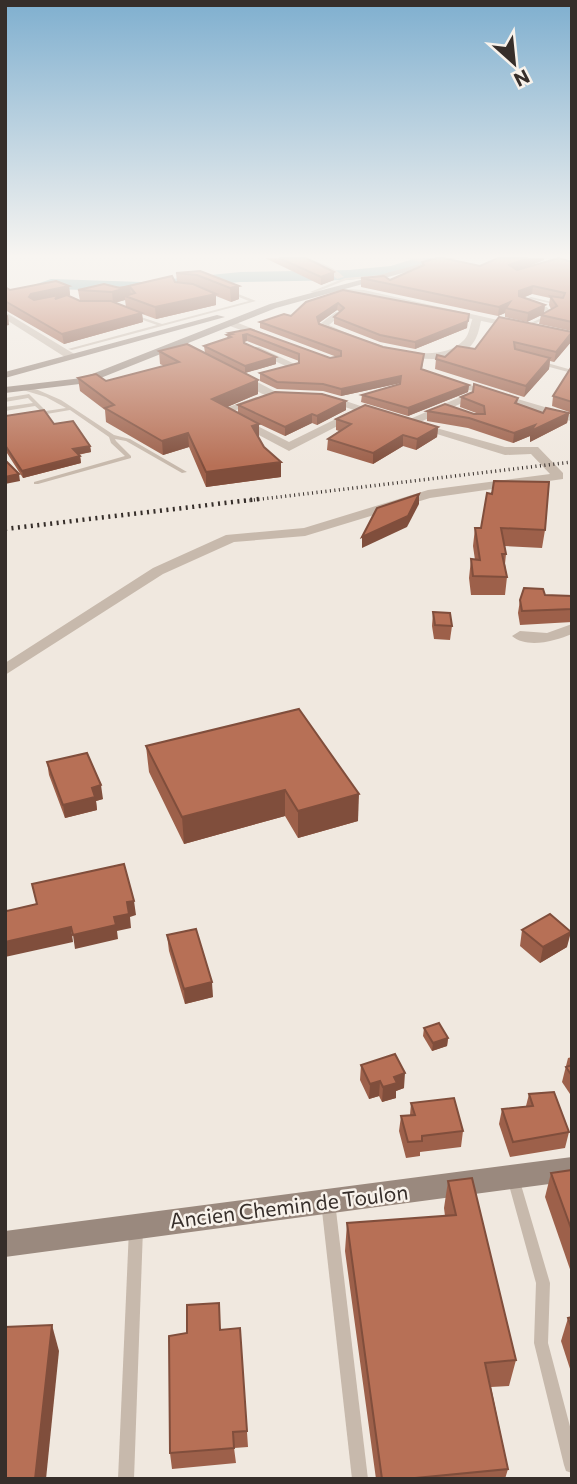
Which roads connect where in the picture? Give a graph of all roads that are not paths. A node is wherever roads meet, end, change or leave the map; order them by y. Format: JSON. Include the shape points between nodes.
{"nodes":[{"id":1,"x":25,"y":327,"type":"edge"},
{"id":2,"x":160,"y":327,"type":"edge"},
{"id":3,"x":173,"y":327,"type":"edge"},
{"id":4,"x":185,"y":327,"type":"edge"},
{"id":5,"x":207,"y":327,"type":"edge"},
{"id":6,"x":256,"y":327,"type":"edge"},
{"id":7,"x":327,"y":327,"type":"edge"},
{"id":8,"x":476,"y":327,"type":"edge"},
{"id":9,"x":527,"y":327,"type":"edge"},
{"id":10,"x":164,"y":329,"type":"junction"},
{"id":11,"x":540,"y":330,"type":"edge"},
{"id":12,"x":285,"y":343,"type":"edge"},
{"id":13,"x":176,"y":344,"type":"junction"},
{"id":14,"x":248,"y":346,"type":"edge"},
{"id":15,"x":192,"y":352,"type":"edge"},
{"id":16,"x":71,"y":353,"type":"junction"},
{"id":17,"x":433,"y":357,"type":"junction"},
{"id":18,"x":527,"y":359,"type":"edge"},
{"id":19,"x":224,"y":368,"type":"edge"},
{"id":20,"x":270,"y":372,"type":"edge"},
{"id":21,"x":425,"y":372,"type":"edge"},
{"id":22,"x":572,"y":372,"type":"edge"},
{"id":23,"x":5,"y":376,"type":"edge"},
{"id":24,"x":257,"y":376,"type":"edge"},
{"id":25,"x":437,"y":376,"type":"edge"},
{"id":26,"x":244,"y":379,"type":"junction"},
{"id":27,"x":61,"y":386,"type":"junction"},
{"id":28,"x":24,"y":389,"type":"junction"},
{"id":29,"x":5,"y":390,"type":"edge"},
{"id":30,"x":368,"y":394,"type":"edge"},
{"id":31,"x":51,"y":395,"type":"junction"},
{"id":32,"x":274,"y":395,"type":"junction"},
{"id":33,"x":467,"y":397,"type":"edge"},
{"id":34,"x":5,"y":400,"type":"edge"},
{"id":35,"x":341,"y":402,"type":"junction"},
{"id":36,"x":36,"y":404,"type":"junction"},
{"id":37,"x":443,"y":407,"type":"junction"},
{"id":38,"x":5,"y":409,"type":"edge"},
{"id":39,"x":68,"y":409,"type":"junction"},
{"id":40,"x":362,"y":409,"type":"junction"},
{"id":41,"x":45,"y":413,"type":"junction"},
{"id":42,"x":29,"y":415,"type":"edge"},
{"id":43,"x":467,"y":415,"type":"edge"},
{"id":44,"x":572,"y":418,"type":"edge"},
{"id":45,"x":407,"y":423,"type":"junction"},
{"id":46,"x":112,"y":436,"type":"junction"},
{"id":47,"x":184,"y":472,"type":"dead end"},
{"id":48,"x":36,"y":483,"type":"dead end"},
{"id":49,"x":572,"y":629,"type":"edge"},
{"id":50,"x":520,"y":636,"type":"dead end"},
{"id":51,"x":5,"y":670,"type":"edge"},
{"id":52,"x":572,"y":1169,"type":"edge"},
{"id":53,"x":513,"y":1178,"type":"junction"},
{"id":54,"x":328,"y":1202,"type":"junction"},
{"id":55,"x":136,"y":1227,"type":"junction"},
{"id":56,"x":5,"y":1244,"type":"edge"},
{"id":57,"x":572,"y":1465,"type":"edge"},
{"id":58,"x":125,"y":1479,"type":"edge"},
{"id":59,"x":360,"y":1479,"type":"edge"}],
"edges":[{"from":1,"to":16,"type":"street","via":[[52,348]]},
{"from":2,"to":10,"type":"lane"},
{"from":3,"to":10,"type":"lane"},
{"from":4,"to":10,"type":"main road"},
{"from":5,"to":13,"type":"main road"},
{"from":6,"to":12,"type":"street"},
{"from":7,"to":17,"type":"street","via":[[394,351]]},
{"from":8,"to":17,"type":"street","via":[[467,345]]},
{"from":9,"to":11,"type":"street"},
{"from":10,"to":13,"type":"main road","via":[[188,335]]},
{"from":10,"to":16,"type":"main road"},
{"from":13,"to":15,"type":"street"},
{"from":13,"to":27,"type":"main road","via":[[101,376]]},
{"from":14,"to":20,"type":"street","via":[[295,366]]},
{"from":16,"to":23,"type":"main road"},
{"from":17,"to":21,"type":"street"},
{"from":18,"to":22,"type":"lane"},
{"from":19,"to":26,"type":"street"},
{"from":24,"to":26,"type":"street"},
{"from":25,"to":44,"type":"street"},
{"from":26,"to":32,"type":"street"},
{"from":27,"to":28,"type":"main road"},
{"from":27,"to":31,"type":"lane"},
{"from":28,"to":29,"type":"main road"},
{"from":28,"to":31,"type":"lane"},
{"from":30,"to":35,"type":"street"},
{"from":31,"to":39,"type":"lane"},
{"from":32,"to":35,"type":"street"},
{"from":32,"to":40,"type":"street","via":[[221,412],[289,447]]},
{"from":33,"to":37,"type":"street"},
{"from":34,"to":36,"type":"lane","via":[[29,396]]},
{"from":35,"to":40,"type":"street"},
{"from":36,"to":38,"type":"lane"},
{"from":36,"to":41,"type":"lane"},
{"from":37,"to":43,"type":"street"},
{"from":37,"to":45,"type":"street"},
{"from":39,"to":41,"type":"lane"},
{"from":39,"to":46,"type":"lane"},
{"from":40,"to":45,"type":"street"},
{"from":41,"to":42,"type":"lane"},
{"from":45,"to":51,"type":"street","via":[[505,451],[534,450],[559,476],[428,494],[305,532],[231,538],[158,571]]},
{"from":46,"to":47,"type":"lane","via":[[128,440]]},
{"from":46,"to":48,"type":"lane","via":[[129,457]]},
{"from":49,"to":50,"type":"street","via":[[550,638]]},
{"from":52,"to":53,"type":"main road","name":"Ancien Chemin de Toulon"},
{"from":53,"to":54,"type":"main road","name":"Ancien Chemin de Toulon"},
{"from":53,"to":57,"type":"lane","via":[[543,1283],[541,1343]]},
{"from":54,"to":55,"type":"main road","name":"Ancien Chemin de Toulon"},
{"from":54,"to":59,"type":"lane"},
{"from":55,"to":56,"type":"main road","name":"Ancien Chemin de Toulon"},
{"from":55,"to":58,"type":"lane"}]}
